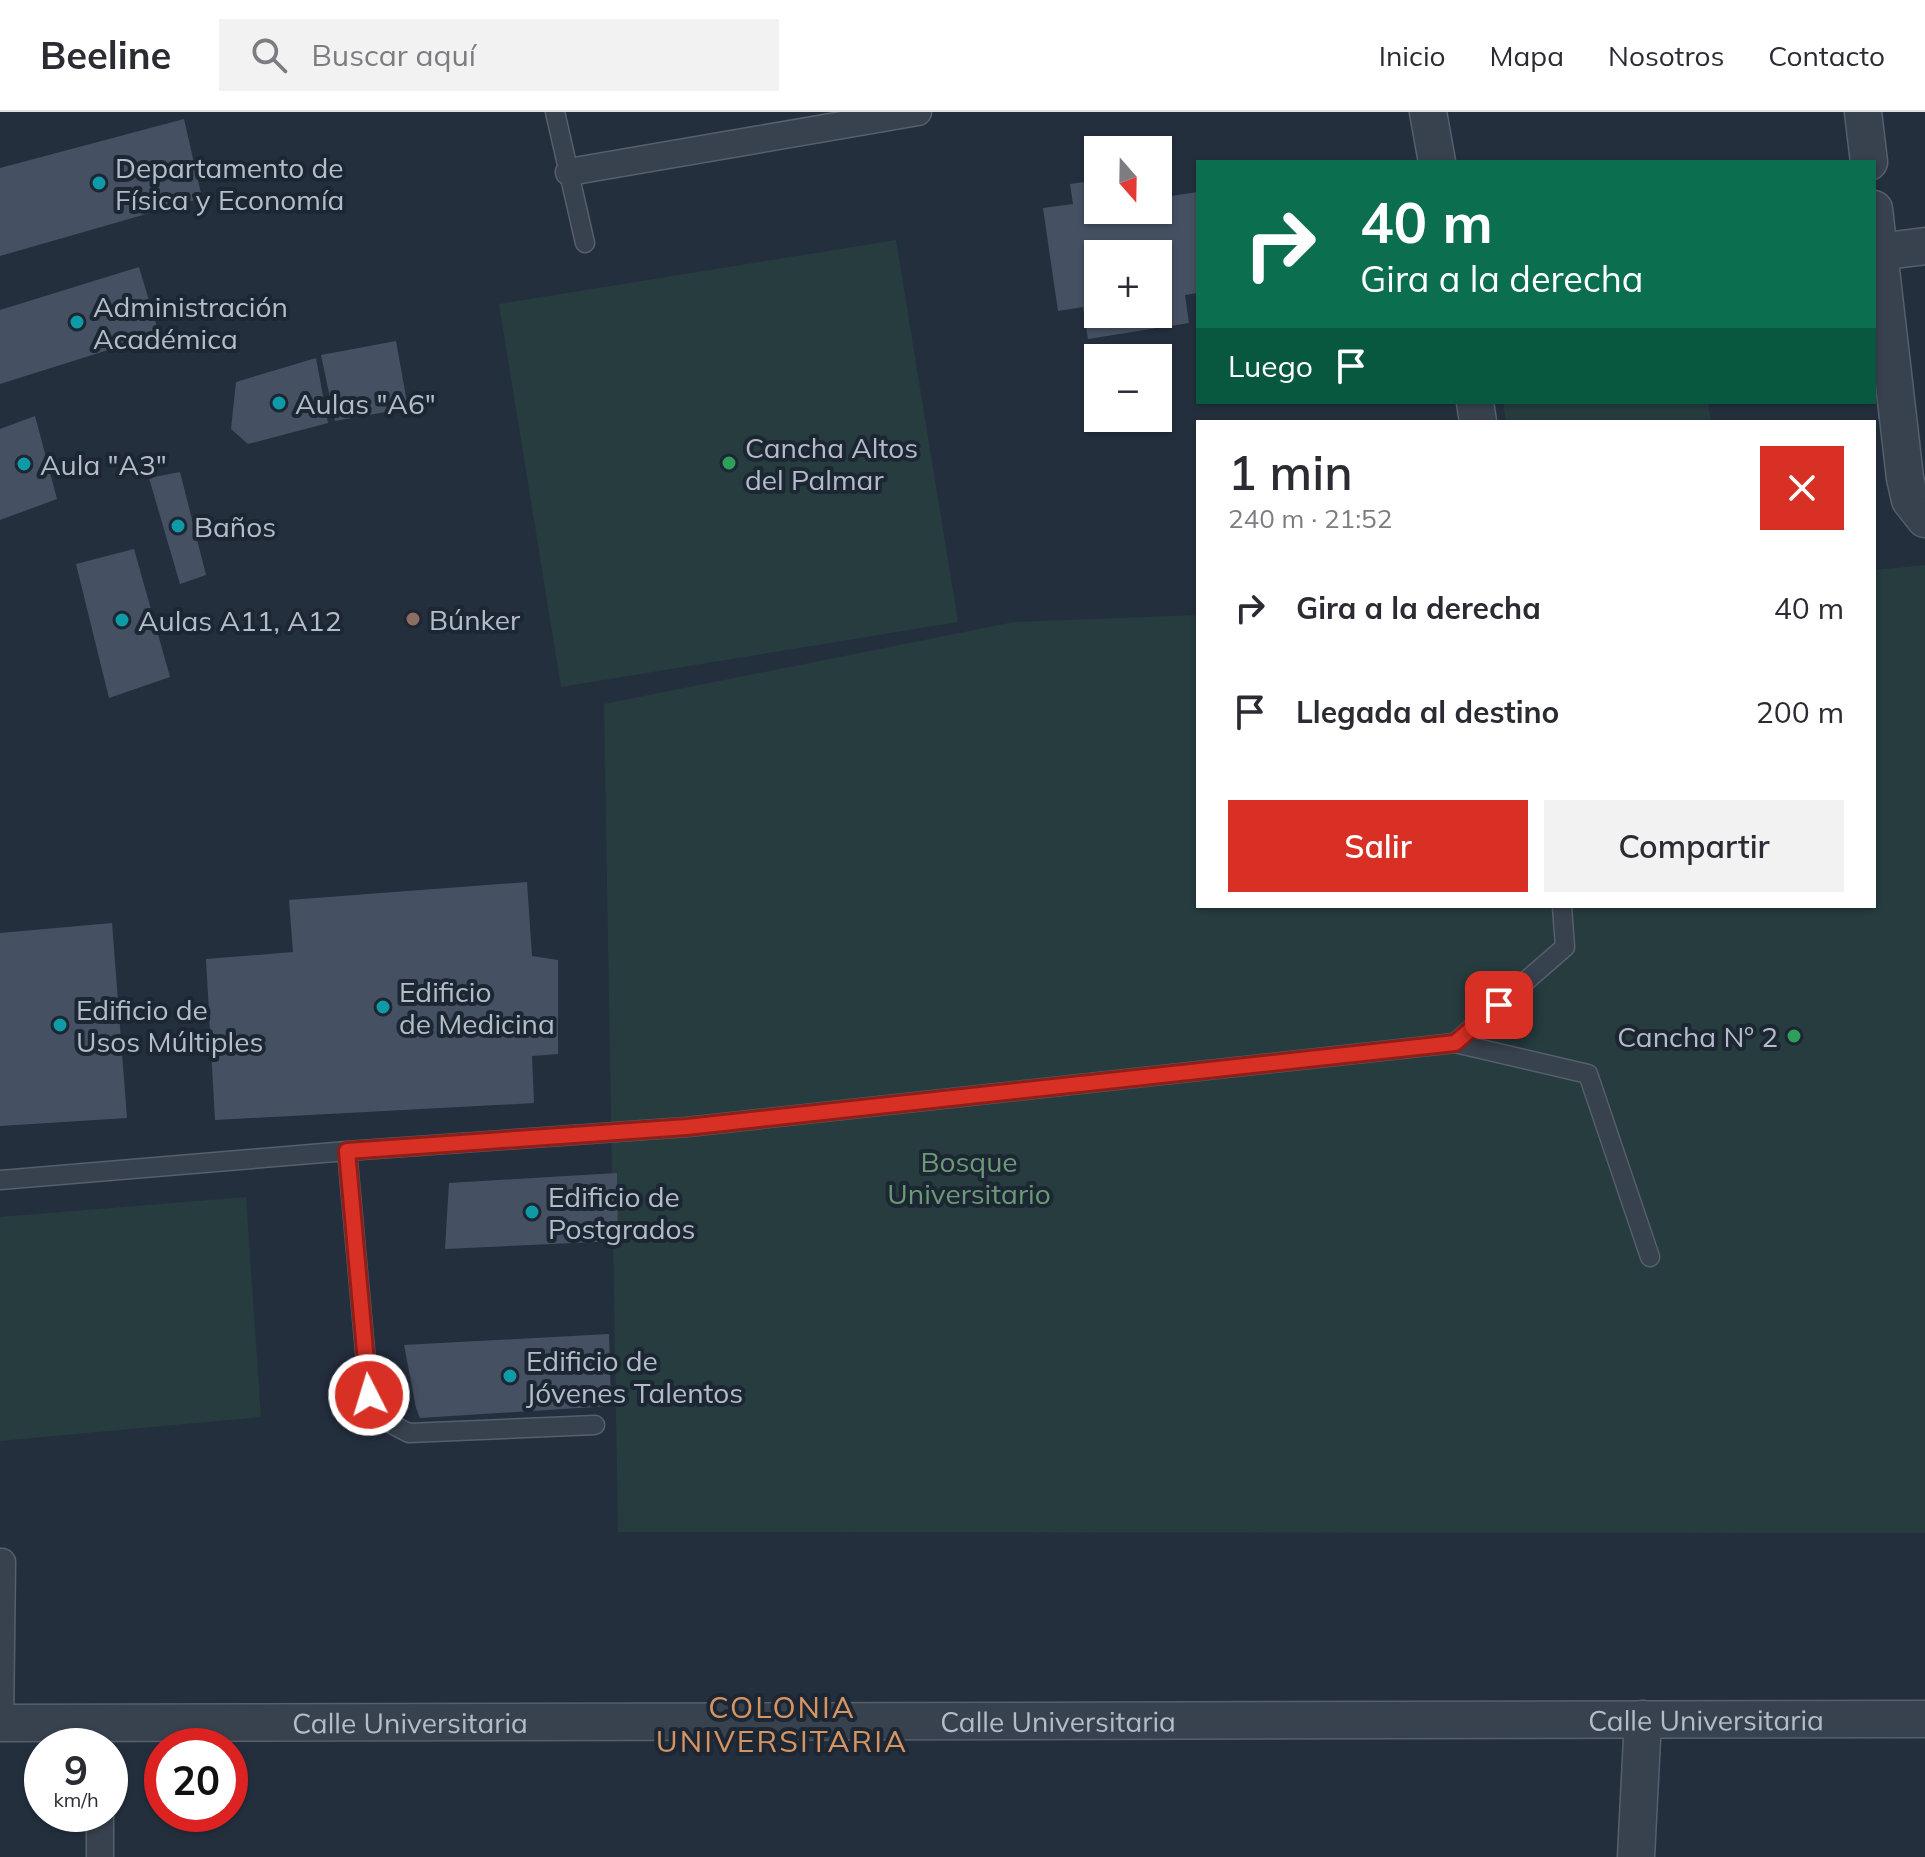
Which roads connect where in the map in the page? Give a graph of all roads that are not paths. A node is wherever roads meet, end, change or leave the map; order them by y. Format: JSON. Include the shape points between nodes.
{"nodes":[{"id":1,"x":555,"y":112,"type":"edge"},
{"id":2,"x":918,"y":112,"type":"edge"},
{"id":3,"x":1428,"y":112,"type":"edge"},
{"id":4,"x":1863,"y":112,"type":"edge"},
{"id":5,"x":1437,"y":160,"type":"edge"},
{"id":6,"x":1869,"y":160,"type":"edge"},
{"id":7,"x":569,"y":172,"type":"junction"},
{"id":8,"x":1876,"y":226,"type":"edge"},
{"id":9,"x":585,"y":243,"type":"dead end"},
{"id":10,"x":1925,"y":246,"type":"edge"},
{"id":11,"x":1879,"y":252,"type":"junction"},
{"id":12,"x":1925,"y":519,"type":"edge"},
{"id":13,"x":1562,"y":908,"type":"edge"},
{"id":14,"x":1455,"y":1043,"type":"junction"},
{"id":15,"x":347,"y":1151,"type":"junction"},
{"id":16,"x":0,"y":1180,"type":"edge"},
{"id":17,"x":1650,"y":1257,"type":"dead end"},
{"id":18,"x":595,"y":1425,"type":"dead end"},
{"id":19,"x":2,"y":1562,"type":"dead end"},
{"id":20,"x":1643,"y":1719,"type":"junction"},
{"id":21,"x":1925,"y":1719,"type":"edge"},
{"id":22,"x":0,"y":1723,"type":"edge"},
{"id":23,"x":45,"y":1728,"type":"edge"},
{"id":24,"x":128,"y":1734,"type":"edge"},
{"id":25,"x":100,"y":1832,"type":"edge"},
{"id":26,"x":100,"y":1857,"type":"edge"},
{"id":27,"x":1636,"y":1857,"type":"edge"}],
"edges":[{"from":1,"to":7,"type":"lane"},
{"from":2,"to":7,"type":"street"},
{"from":3,"to":5,"type":"street"},
{"from":4,"to":6,"type":"street"},
{"from":7,"to":9,"type":"lane"},
{"from":8,"to":11,"type":"street"},
{"from":10,"to":11,"type":"street"},
{"from":11,"to":12,"type":"street","via":[[1905,478],[1910,500]]},
{"from":13,"to":14,"type":"lane","via":[[1565,947]]},
{"from":14,"to":15,"type":"lane","via":[[687,1127]]},
{"from":14,"to":17,"type":"lane","via":[[1588,1074]]},
{"from":15,"to":16,"type":"lane"},
{"from":15,"to":18,"type":"lane","via":[[369,1395],[379,1414],[409,1433]]},
{"from":19,"to":22,"type":"street"},
{"from":20,"to":21,"type":"street","name":"Calle Universitaria"},
{"from":20,"to":24,"type":"street","name":"Calle Universitaria"},
{"from":20,"to":27,"type":"street"},
{"from":22,"to":23,"type":"street","name":"Calle Universitaria"},
{"from":25,"to":26,"type":"street"}]}
